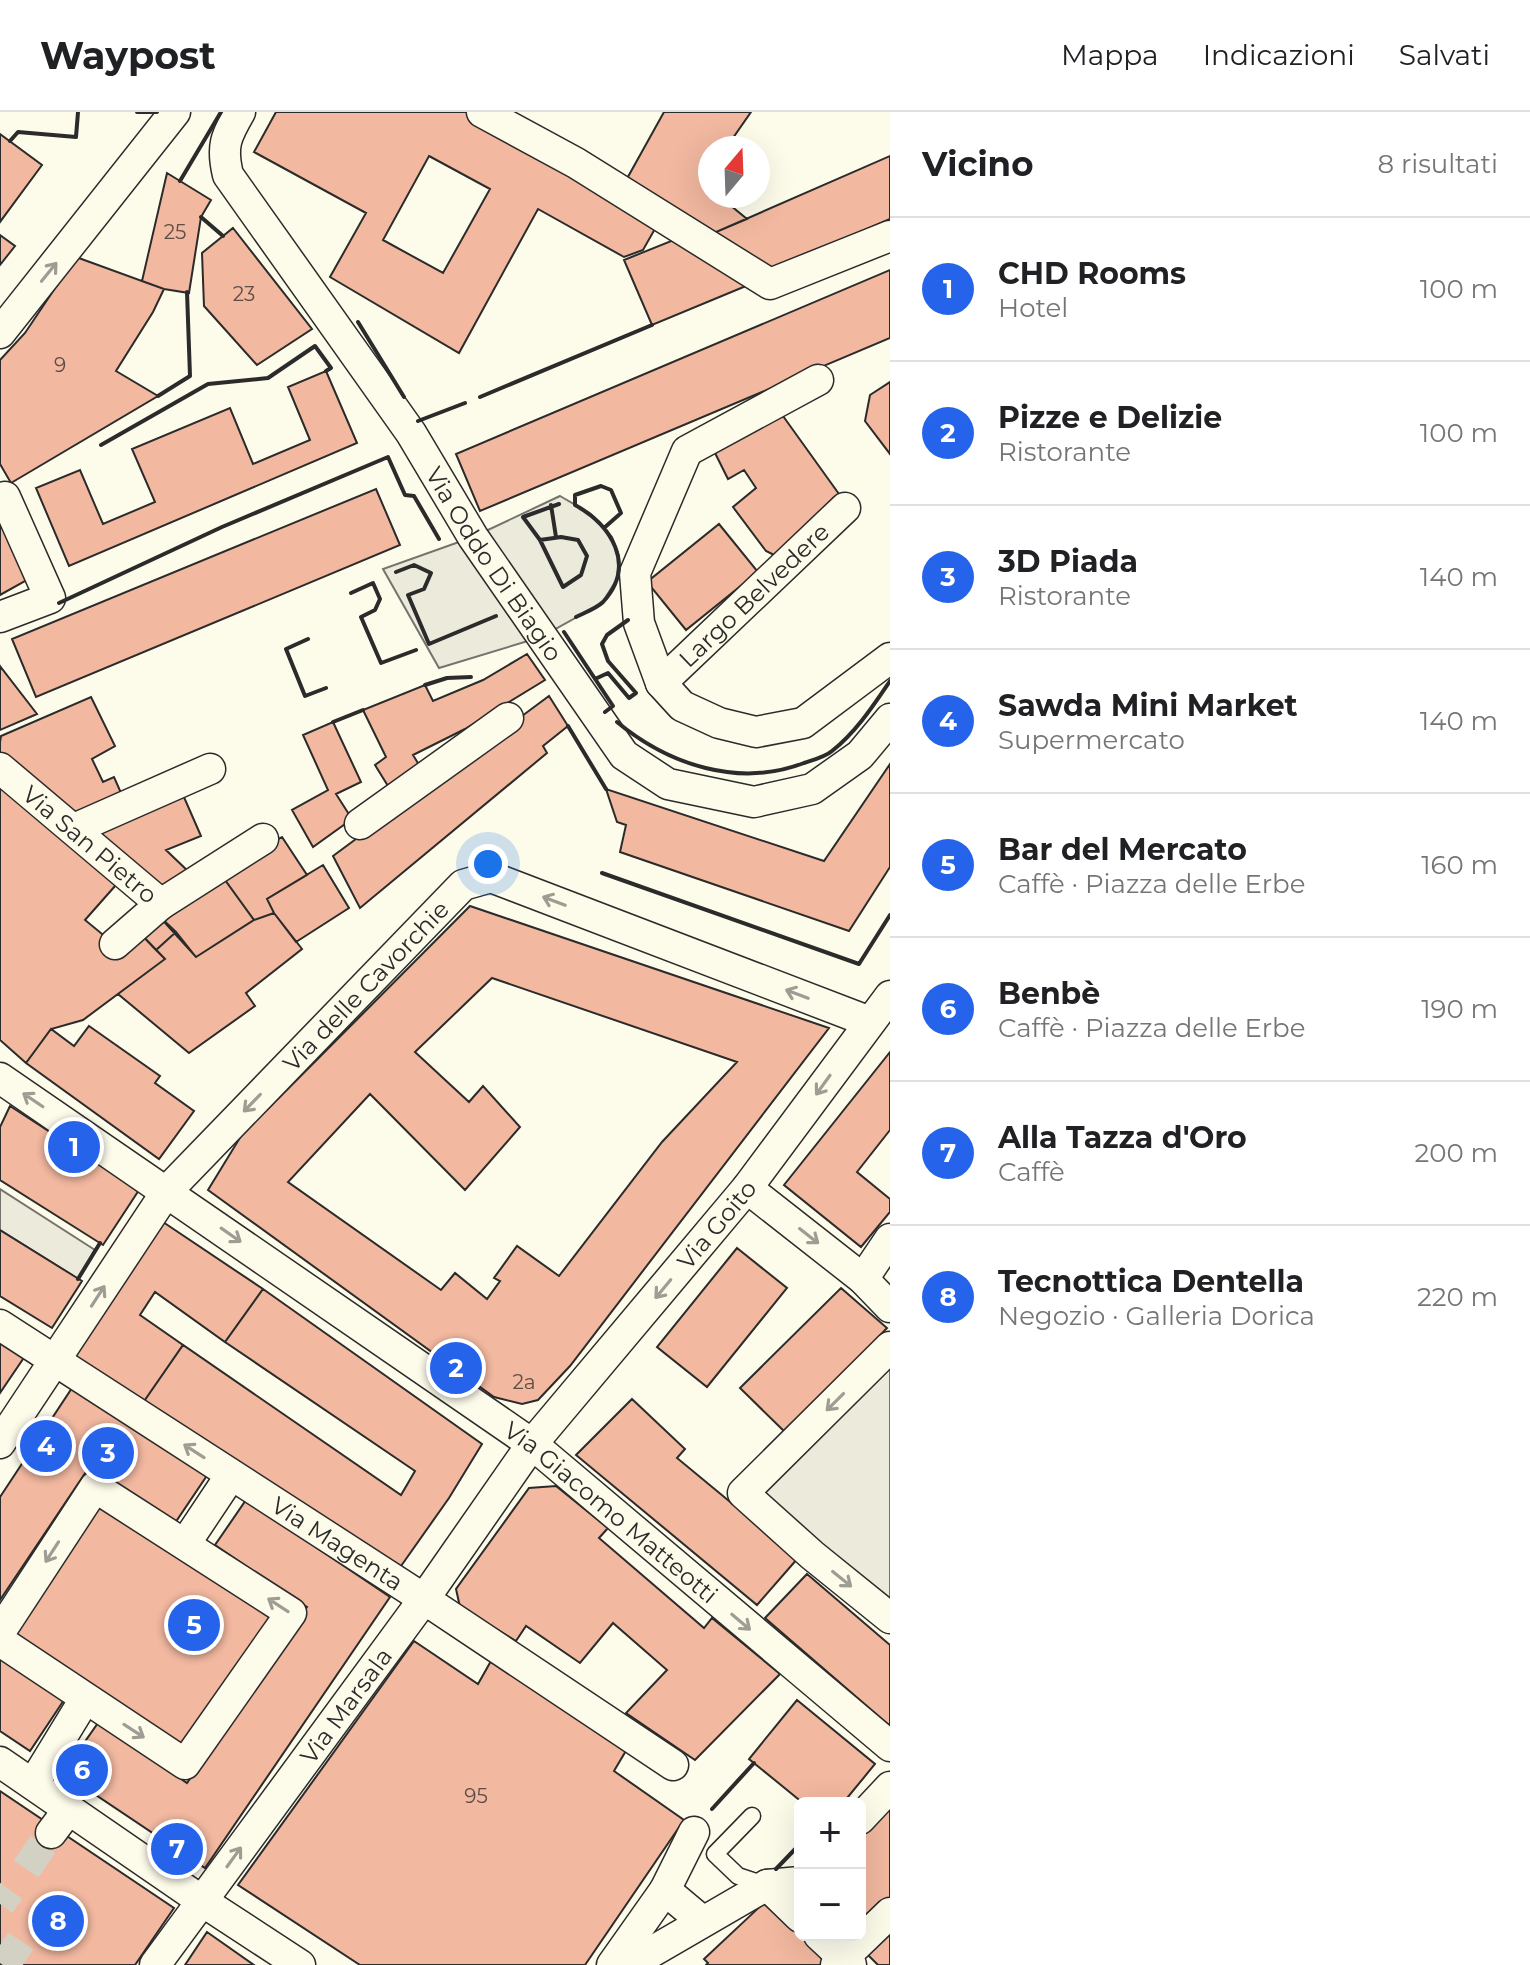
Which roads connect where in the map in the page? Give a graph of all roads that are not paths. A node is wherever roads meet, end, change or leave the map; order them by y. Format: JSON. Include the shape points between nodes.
{"nodes":[{"id":1,"x":240,"y":112,"type":"edge"},
{"id":2,"x":482,"y":112,"type":"edge"},
{"id":3,"x":169,"y":117,"type":"edge"},
{"id":4,"x":890,"y":236,"type":"edge"},
{"id":5,"x":0,"y":333,"type":"edge"},
{"id":6,"x":818,"y":380,"type":"dead end"},
{"id":7,"x":5,"y":497,"type":"dead end"},
{"id":8,"x":845,"y":508,"type":"dead end"},
{"id":9,"x":0,"y":617,"type":"edge"},
{"id":10,"x":890,"y":658,"type":"edge"},
{"id":11,"x":661,"y":683,"type":"junction"},
{"id":12,"x":508,"y":718,"type":"dead end"},
{"id":13,"x":890,"y":719,"type":"edge"},
{"id":14,"x":0,"y":768,"type":"edge"},
{"id":15,"x":210,"y":769,"type":"dead end"},
{"id":16,"x":360,"y":824,"type":"dead end"},
{"id":17,"x":74,"y":829,"type":"junction"},
{"id":18,"x":263,"y":839,"type":"dead end"},
{"id":19,"x":161,"y":904,"type":"junction"},
{"id":20,"x":115,"y":944,"type":"dead end"},
{"id":21,"x":890,"y":996,"type":"edge"},
{"id":22,"x":870,"y":1022,"type":"junction"},
{"id":23,"x":0,"y":1078,"type":"edge"},
{"id":24,"x":747,"y":1188,"type":"junction"},
{"id":25,"x":167,"y":1191,"type":"junction"},
{"id":26,"x":890,"y":1239,"type":"edge"},
{"id":27,"x":863,"y":1279,"type":"junction"},
{"id":28,"x":890,"y":1307,"type":"edge"},
{"id":29,"x":0,"y":1325,"type":"edge"},
{"id":30,"x":890,"y":1347,"type":"edge"},
{"id":31,"x":55,"y":1361,"type":"junction"},
{"id":32,"x":0,"y":1443,"type":"edge"},
{"id":33,"x":532,"y":1444,"type":"junction"},
{"id":34,"x":231,"y":1475,"type":"junction"},
{"id":35,"x":185,"y":1544,"type":"junction"},
{"id":36,"x":424,"y":1599,"type":"junction"},
{"id":37,"x":890,"y":1618,"type":"edge"},
{"id":38,"x":0,"y":1632,"type":"edge"},
{"id":39,"x":0,"y":1641,"type":"edge"},
{"id":40,"x":85,"y":1699,"type":"junction"},
{"id":41,"x":890,"y":1746,"type":"edge"},
{"id":42,"x":0,"y":1762,"type":"edge"},
{"id":43,"x":673,"y":1765,"type":"dead end"},
{"id":44,"x":33,"y":1784,"type":"junction"},
{"id":45,"x":890,"y":1787,"type":"edge"},
{"id":46,"x":866,"y":1813,"type":"edge"},
{"id":47,"x":752,"y":1816,"type":"dead end"},
{"id":48,"x":694,"y":1832,"type":"dead end"},
{"id":49,"x":794,"y":1883,"type":"edge"},
{"id":50,"x":767,"y":1885,"type":"junction"},
{"id":51,"x":665,"y":1890,"type":"junction"},
{"id":52,"x":202,"y":1901,"type":"junction"},
{"id":53,"x":794,"y":1911,"type":"edge"},
{"id":54,"x":890,"y":1913,"type":"edge"},
{"id":55,"x":702,"y":1921,"type":"junction"},
{"id":56,"x":824,"y":1941,"type":"edge"},
{"id":57,"x":843,"y":1963,"type":"edge"},
{"id":58,"x":155,"y":1965,"type":"edge"},
{"id":59,"x":300,"y":1965,"type":"edge"},
{"id":60,"x":612,"y":1965,"type":"edge"},
{"id":61,"x":629,"y":1965,"type":"edge"}],
"edges":[{"from":1,"to":13,"type":"street","name":"Via Oddo Di Biagio","via":[[226,136],[228,175],[411,433],[473,537],[624,755],[668,784],[754,802],[812,789],[860,755]]},
{"from":2,"to":4,"type":"street","via":[[576,163],[770,284]]},
{"from":5,"to":3,"type":"street","one_way":true},
{"from":6,"to":11,"type":"street","name":"Largo Belvedere","via":[[687,451],[635,573],[639,623]]},
{"from":7,"to":9,"type":"street","via":[[50,598]]},
{"from":8,"to":11,"type":"street","name":"Largo Belvedere"},
{"from":10,"to":11,"type":"street","name":"Largo Belvedere","via":[[803,723],[756,732],[682,706]]},
{"from":12,"to":16,"type":"street"},
{"from":14,"to":17,"type":"street","name":"Via San Pietro"},
{"from":15,"to":17,"type":"street"},
{"from":17,"to":19,"type":"street","name":"Via San Pietro"},
{"from":18,"to":19,"type":"street","name":"Via San Pietro"},
{"from":19,"to":20,"type":"street"},
{"from":21,"to":22,"type":"street","name":"Via Goito"},
{"from":22,"to":24,"type":"street","name":"Via Goito","one_way":true},
{"from":22,"to":25,"type":"street","name":"Via delle Cavorchie","one_way":true,"via":[[491,877],[463,885]]},
{"from":25,"to":23,"type":"street","name":"Via Giacomo Matteotti","one_way":true},
{"from":24,"to":27,"type":"street","one_way":true},
{"from":24,"to":33,"type":"street","name":"Via Goito","one_way":true},
{"from":31,"to":25,"type":"street","name":"Via delle Cavorchie","one_way":true},
{"from":25,"to":33,"type":"street","name":"Via Giacomo Matteotti","one_way":true},
{"from":26,"to":27,"type":"street"},
{"from":27,"to":28,"type":"street"},
{"from":29,"to":31,"type":"street","name":"Via Magenta"},
{"from":30,"to":37,"type":"street","one_way":true,"via":[[743,1493]]},
{"from":31,"to":32,"type":"street","name":"Via delle Cavorchie"},
{"from":34,"to":31,"type":"street","name":"Via Magenta","one_way":true},
{"from":33,"to":36,"type":"street","name":"Via Marsala"},
{"from":33,"to":41,"type":"street","name":"Via Giacomo Matteotti","one_way":true},
{"from":34,"to":35,"type":"street"},
{"from":34,"to":36,"type":"street","name":"Via Magenta"},
{"from":35,"to":38,"type":"street","one_way":true,"via":[[95,1487]]},
{"from":40,"to":35,"type":"street","one_way":true,"via":[[185,1764],[291,1613]]},
{"from":36,"to":43,"type":"street","name":"Via Magenta"},
{"from":52,"to":36,"type":"street","name":"Via Marsala","one_way":true},
{"from":39,"to":40,"type":"street"},
{"from":40,"to":44,"type":"street"},
{"from":42,"to":44,"type":"street"},
{"from":44,"to":52,"type":"street","via":[[60,1821]]},
{"from":45,"to":46,"type":"street"},
{"from":47,"to":50,"type":"lane","via":[[715,1854],[738,1876]]},
{"from":48,"to":51,"type":"street"},
{"from":49,"to":50,"type":"street"},
{"from":50,"to":53,"type":"street"},
{"from":50,"to":55,"type":"street"},
{"from":51,"to":55,"type":"street"},
{"from":51,"to":60,"type":"street"},
{"from":52,"to":58,"type":"street","name":"Via Marsala"},
{"from":52,"to":59,"type":"street"},
{"from":54,"to":57,"type":"street"},
{"from":55,"to":61,"type":"street"},
{"from":56,"to":57,"type":"street"}]}
